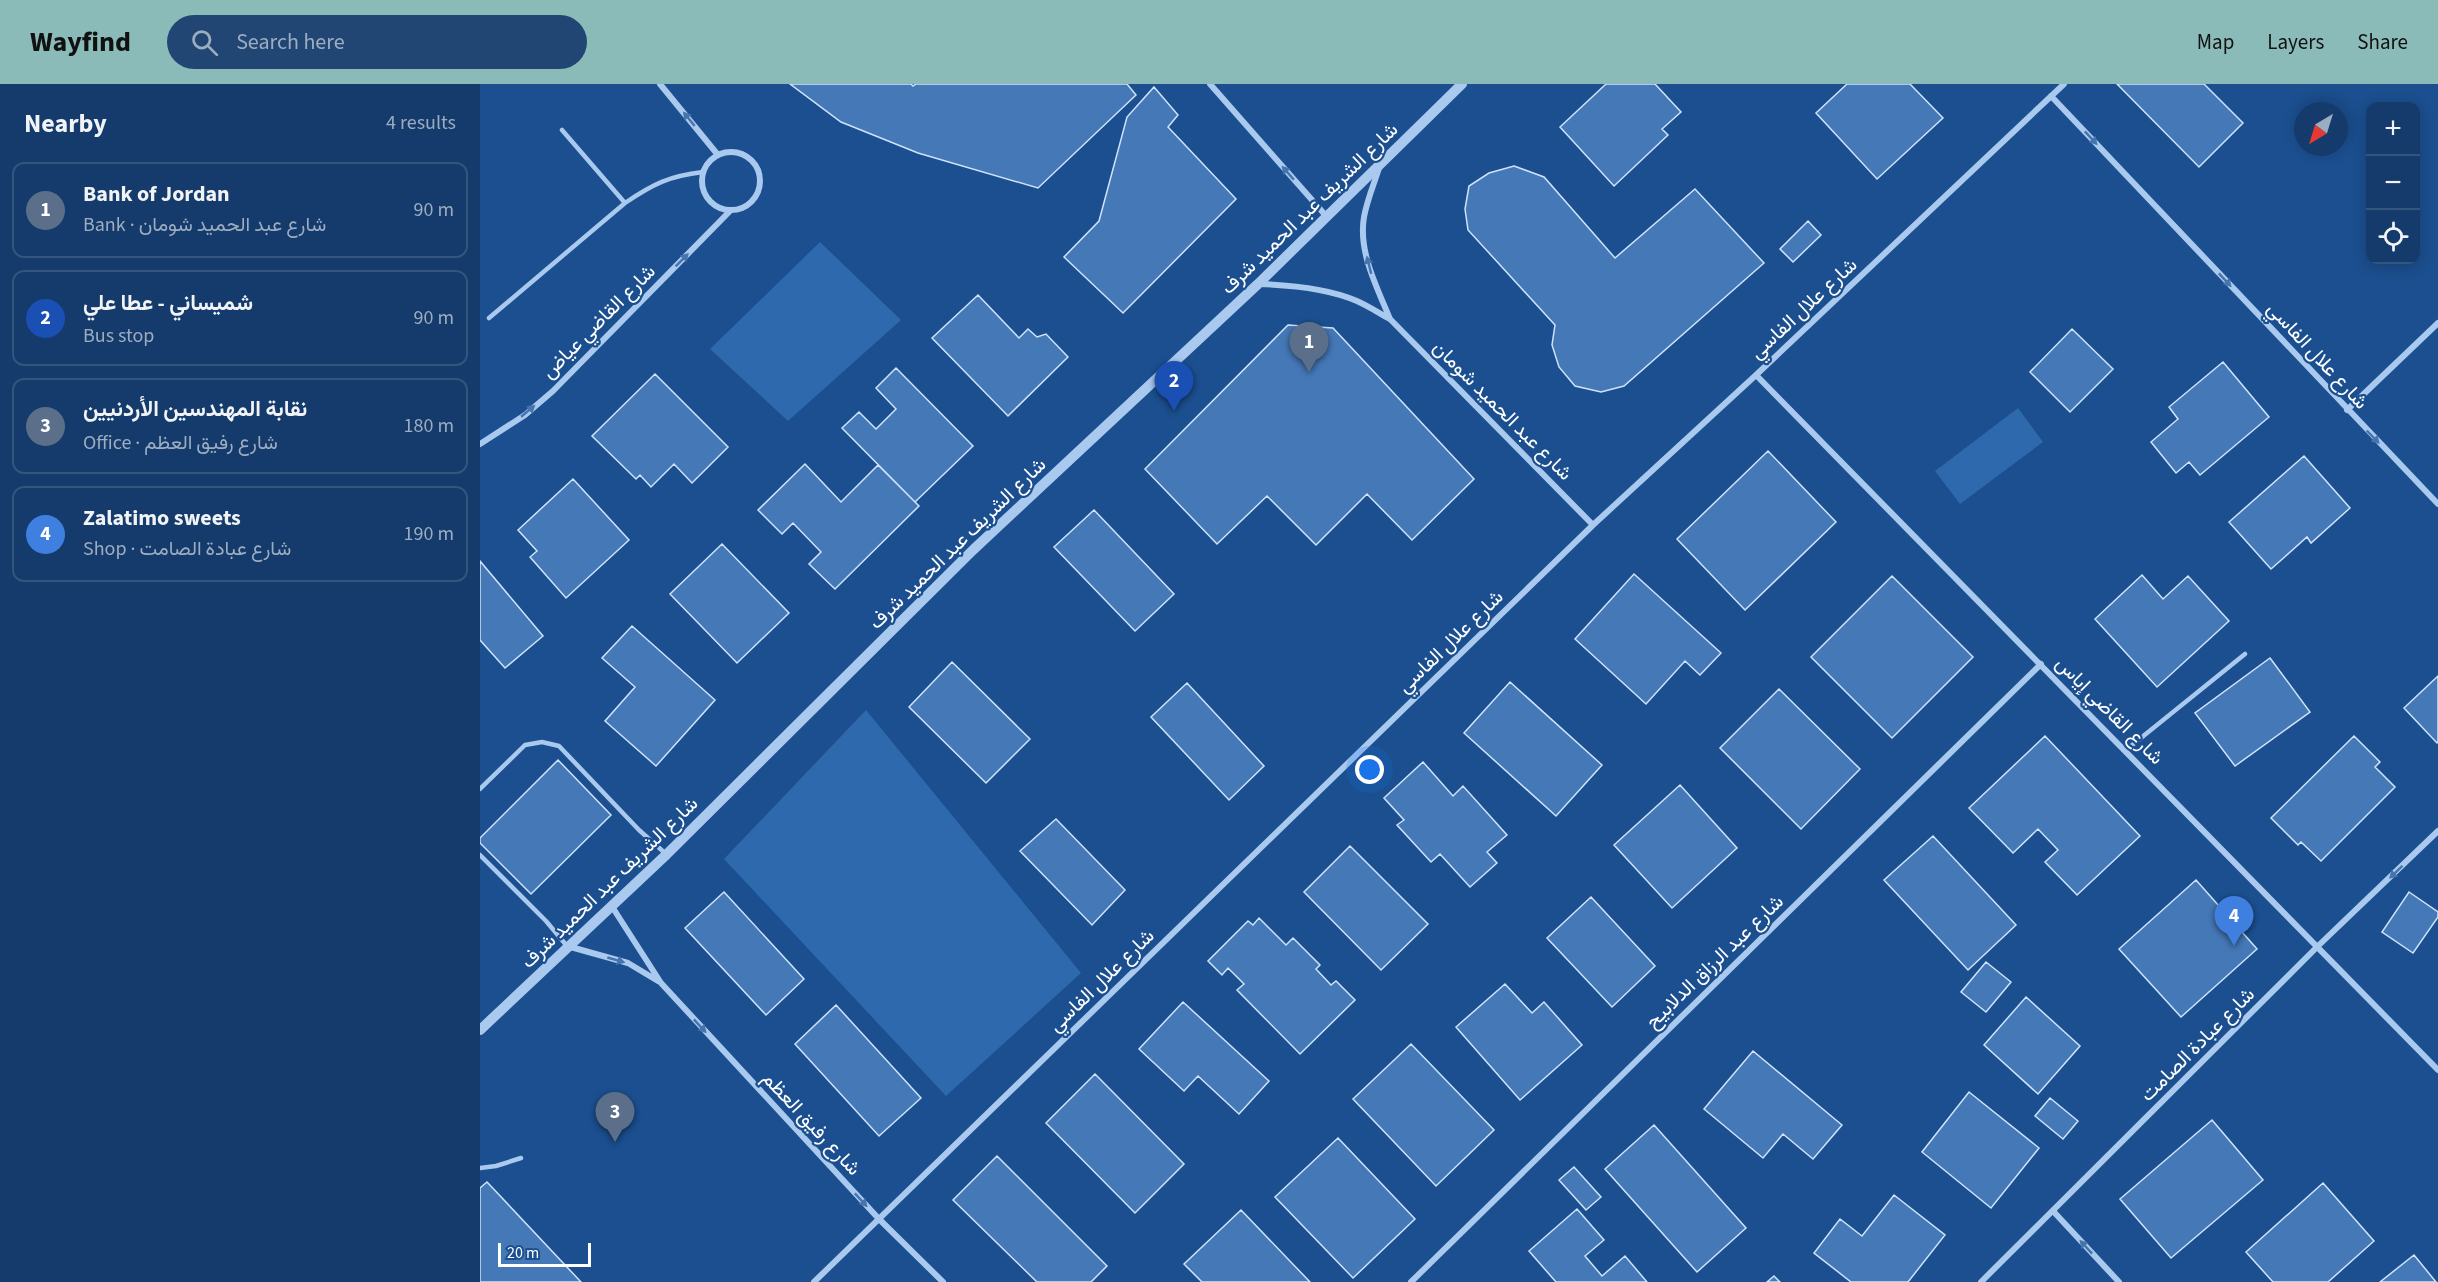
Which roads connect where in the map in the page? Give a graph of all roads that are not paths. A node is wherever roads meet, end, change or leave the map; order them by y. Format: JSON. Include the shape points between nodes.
{"nodes":[{"id":1,"x":660,"y":84,"type":"edge"},
{"id":2,"x":1210,"y":84,"type":"edge"},
{"id":3,"x":1462,"y":84,"type":"edge"},
{"id":4,"x":2064,"y":84,"type":"edge"},
{"id":5,"x":2051,"y":96,"type":"junction"},
{"id":6,"x":562,"y":130,"type":"dead end"},
{"id":7,"x":718,"y":155,"type":"junction"},
{"id":8,"x":1379,"y":166,"type":"junction"},
{"id":9,"x":703,"y":171,"type":"junction"},
{"id":10,"x":625,"y":203,"type":"junction"},
{"id":11,"x":730,"y":211,"type":"junction"},
{"id":12,"x":1327,"y":217,"type":"junction"},
{"id":13,"x":1258,"y":284,"type":"junction"},
{"id":14,"x":489,"y":318,"type":"dead end"},
{"id":15,"x":1390,"y":319,"type":"junction"},
{"id":16,"x":2438,"y":323,"type":"edge"},
{"id":17,"x":1756,"y":375,"type":"junction"},
{"id":18,"x":2347,"y":410,"type":"junction"},
{"id":19,"x":480,"y":444,"type":"edge"},
{"id":20,"x":2438,"y":504,"type":"edge"},
{"id":21,"x":1593,"y":525,"type":"junction"},
{"id":22,"x":2246,"y":654,"type":"dead end"},
{"id":23,"x":2041,"y":664,"type":"junction"},
{"id":24,"x":2126,"y":750,"type":"junction"},
{"id":25,"x":480,"y":789,"type":"edge"},
{"id":26,"x":2438,"y":831,"type":"edge"},
{"id":27,"x":667,"y":854,"type":"junction"},
{"id":28,"x":480,"y":855,"type":"edge"},
{"id":29,"x":611,"y":905,"type":"junction"},
{"id":30,"x":567,"y":946,"type":"junction"},
{"id":31,"x":2318,"y":946,"type":"junction"},
{"id":32,"x":661,"y":983,"type":"junction"},
{"id":33,"x":480,"y":1030,"type":"edge"},
{"id":34,"x":2438,"y":1070,"type":"edge"},
{"id":35,"x":521,"y":1158,"type":"dead end"},
{"id":36,"x":480,"y":1168,"type":"edge"},
{"id":37,"x":2053,"y":1211,"type":"junction"},
{"id":38,"x":879,"y":1219,"type":"junction"},
{"id":39,"x":814,"y":1282,"type":"edge"},
{"id":40,"x":943,"y":1282,"type":"edge"},
{"id":41,"x":1411,"y":1282,"type":"edge"},
{"id":42,"x":1981,"y":1282,"type":"edge"},
{"id":43,"x":2120,"y":1282,"type":"edge"}],
"edges":[{"from":7,"to":1,"type":"street","one_way":true},
{"from":12,"to":2,"type":"street","one_way":true},
{"from":3,"to":8,"type":"street","name":"شارع الشريف عبد الحميد شرف"},
{"from":4,"to":5,"type":"street","name":"شارع علال الفاسي"},
{"from":5,"to":17,"type":"street","name":"شارع علال الفاسي"},
{"from":5,"to":18,"type":"street","name":"شارع علال الفاسي","one_way":true},
{"from":6,"to":10,"type":"lane"},
{"from":7,"to":9,"type":"street"},
{"from":7,"to":11,"type":"street","via":[[738,153],[755,165],[759,174],[760,185],[750,204]]},
{"from":8,"to":12,"type":"street","name":"شارع الشريف عبد الحميد شرف"},
{"from":15,"to":8,"type":"street","name":"شارع عبد الحميد شومان","one_way":true,"via":[[1370,270],[1364,241],[1364,217]]},
{"from":9,"to":10,"type":"lane","via":[[675,175]]},
{"from":9,"to":11,"type":"street","via":[[701,182],[710,202]]},
{"from":10,"to":14,"type":"lane"},
{"from":19,"to":11,"type":"street","name":"شارع القاضي عياض","one_way":true,"via":[[525,415],[552,391]]},
{"from":12,"to":13,"type":"street","name":"شارع الشريف عبد الحميد شرف"},
{"from":13,"to":15,"type":"street","name":"شارع عبد الحميد شومان","via":[[1328,292],[1356,300]]},
{"from":13,"to":27,"type":"street","name":"شارع الشريف عبد الحميد شرف","via":[[974,550]]},
{"from":15,"to":21,"type":"street","name":"شارع عبد الحميد شومان"},
{"from":16,"to":18,"type":"street"},
{"from":17,"to":21,"type":"street","name":"شارع علال الفاسي"},
{"from":17,"to":23,"type":"street","name":"شارع القاضي إياس"},
{"from":18,"to":20,"type":"street","name":"شارع علال الفاسي","one_way":true},
{"from":21,"to":38,"type":"street","name":"شارع علال الفاسي"},
{"from":22,"to":24,"type":"lane"},
{"from":23,"to":24,"type":"street","name":"شارع القاضي إياس"},
{"from":23,"to":41,"type":"street","name":"شارع عبد الرزاق الدلابيح"},
{"from":24,"to":31,"type":"street","name":"شارع القاضي إياس"},
{"from":25,"to":27,"type":"lane","via":[[525,745],[542,742],[559,746]]},
{"from":26,"to":31,"type":"street","name":"شارع عبادة الصامت","one_way":true},
{"from":27,"to":29,"type":"street","name":"شارع الشريف عبد الحميد شرف"},
{"from":28,"to":30,"type":"lane"},
{"from":29,"to":30,"type":"street","name":"شارع الشريف عبد الحميد شرف"},
{"from":29,"to":32,"type":"street","name":"شارع رفيق العظم"},
{"from":30,"to":32,"type":"street","name":"شارع رفيق العظم","one_way":true,"via":[[628,963]]},
{"from":30,"to":33,"type":"street","name":"شارع الشريف عبد الحميد شرف"},
{"from":31,"to":34,"type":"street","name":"شارع القاضي إياس"},
{"from":31,"to":37,"type":"street","name":"شارع عبادة الصامت"},
{"from":32,"to":38,"type":"street","name":"شارع رفيق العظم","one_way":true},
{"from":35,"to":36,"type":"lane"},
{"from":37,"to":42,"type":"street","name":"شارع عبادة الصامت"},
{"from":43,"to":37,"type":"street","one_way":true},
{"from":38,"to":39,"type":"street","name":"شارع علال الفاسي"},
{"from":38,"to":40,"type":"street","name":"شارع رفيق العظم"}]}
